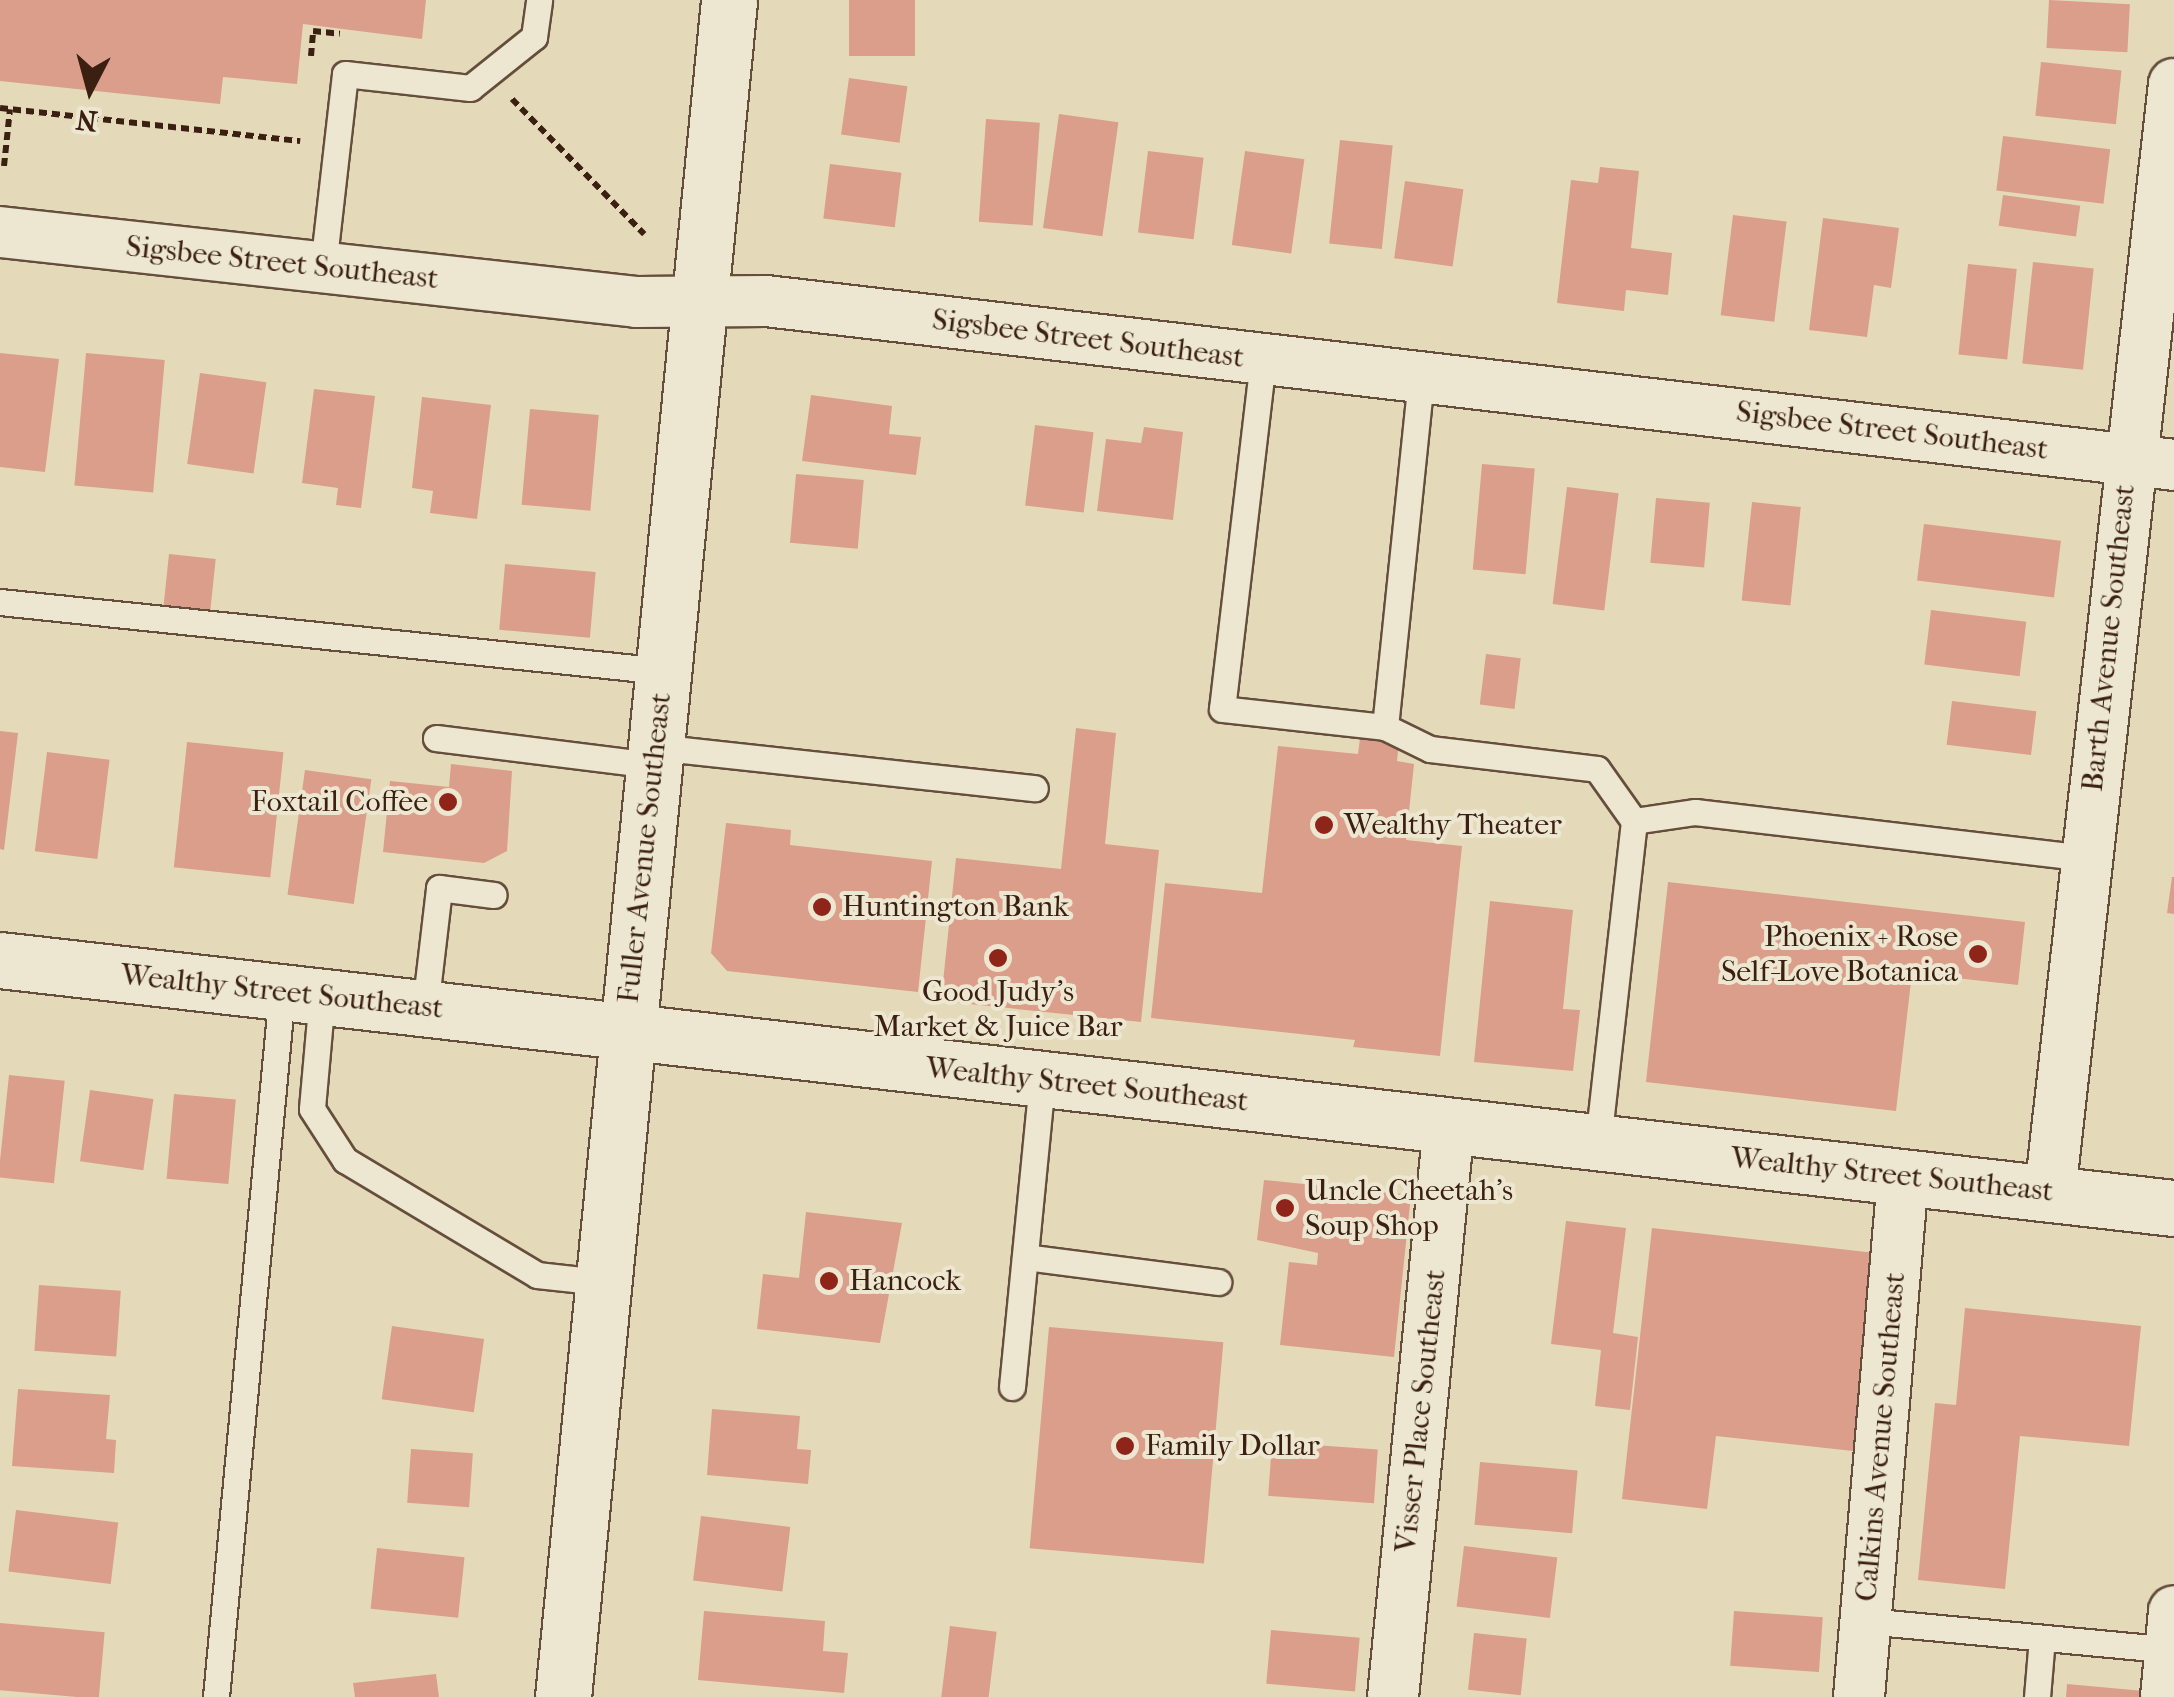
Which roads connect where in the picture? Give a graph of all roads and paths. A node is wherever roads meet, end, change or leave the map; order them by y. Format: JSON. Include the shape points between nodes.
{"nodes":[{"id":1,"x":539,"y":0,"type":"edge"},
{"id":2,"x":729,"y":0,"type":"edge"},
{"id":3,"x":488,"y":74,"type":"junction"},
{"id":4,"x":2174,"y":84,"type":"edge"},
{"id":5,"x":0,"y":108,"type":"edge"},
{"id":6,"x":10,"y":109,"type":"junction"},
{"id":7,"x":301,"y":141,"type":"dead end"},
{"id":8,"x":4,"y":166,"type":"dead end"},
{"id":9,"x":0,"y":232,"type":"edge"},
{"id":10,"x":644,"y":234,"type":"dead end"},
{"id":11,"x":322,"y":267,"type":"junction"},
{"id":12,"x":700,"y":301,"type":"junction"},
{"id":13,"x":1263,"y":360,"type":"junction"},
{"id":14,"x":1422,"y":377,"type":"junction"},
{"id":15,"x":2151,"y":462,"type":"edge"},
{"id":16,"x":0,"y":602,"type":"edge"},
{"id":17,"x":663,"y":671,"type":"junction"},
{"id":18,"x":1385,"y":727,"type":"junction"},
{"id":19,"x":436,"y":738,"type":"dead end"},
{"id":20,"x":654,"y":756,"type":"junction"},
{"id":21,"x":1035,"y":788,"type":"dead end"},
{"id":22,"x":1634,"y":821,"type":"junction"},
{"id":23,"x":2086,"y":858,"type":"junction"},
{"id":24,"x":494,"y":895,"type":"dead end"},
{"id":25,"x":0,"y":960,"type":"edge"},
{"id":26,"x":302,"y":994,"type":"junction"},
{"id":27,"x":425,"y":1008,"type":"junction"},
{"id":28,"x":626,"y":1030,"type":"junction"},
{"id":29,"x":1042,"y":1080,"type":"junction"},
{"id":30,"x":1449,"y":1125,"type":"junction"},
{"id":31,"x":1598,"y":1142,"type":"junction"},
{"id":32,"x":1904,"y":1177,"type":"junction"},
{"id":33,"x":2050,"y":1193,"type":"junction"},
{"id":34,"x":2174,"y":1208,"type":"edge"},
{"id":35,"x":1025,"y":1258,"type":"junction"},
{"id":36,"x":600,"y":1282,"type":"junction"},
{"id":37,"x":1218,"y":1282,"type":"dead end"},
{"id":38,"x":1012,"y":1387,"type":"dead end"},
{"id":39,"x":1866,"y":1621,"type":"junction"},
{"id":40,"x":2042,"y":1638,"type":"junction"},
{"id":41,"x":2170,"y":1653,"type":"edge"},
{"id":42,"x":216,"y":1697,"type":"edge"},
{"id":43,"x":563,"y":1697,"type":"edge"},
{"id":44,"x":1393,"y":1697,"type":"edge"},
{"id":45,"x":1859,"y":1697,"type":"edge"},
{"id":46,"x":2036,"y":1697,"type":"edge"}],
"edges":[{"from":1,"to":3,"type":"lane","via":[[534,38]]},
{"from":2,"to":12,"type":"main road","name":"Fuller Avenue Southeast"},
{"from":3,"to":10,"type":"path"},
{"from":3,"to":11,"type":"lane","via":[[470,88],[344,74]]},
{"from":4,"to":15,"type":"street","name":"Barth Avenue Southeast"},
{"from":5,"to":6,"type":"path"},
{"from":6,"to":7,"type":"path"},
{"from":6,"to":8,"type":"path"},
{"from":9,"to":11,"type":"street","name":"Sigsbee Street Southeast"},
{"from":11,"to":12,"type":"street","name":"Sigsbee Street Southeast","via":[[637,302]]},
{"from":12,"to":13,"type":"street","name":"Sigsbee Street Southeast","via":[[766,301]]},
{"from":12,"to":17,"type":"main road","name":"Fuller Avenue Southeast"},
{"from":13,"to":14,"type":"street","name":"Sigsbee Street Southeast"},
{"from":13,"to":18,"type":"lane","via":[[1222,709]]},
{"from":14,"to":15,"type":"street","name":"Sigsbee Street Southeast"},
{"from":14,"to":18,"type":"lane"},
{"from":15,"to":23,"type":"street","name":"Barth Avenue Southeast"},
{"from":16,"to":17,"type":"lane"},
{"from":17,"to":20,"type":"main road","name":"Fuller Avenue Southeast"},
{"from":18,"to":22,"type":"lane","via":[[1430,749],[1597,770]]},
{"from":19,"to":20,"type":"lane"},
{"from":20,"to":21,"type":"lane"},
{"from":20,"to":28,"type":"main road","name":"Fuller Avenue Southeast"},
{"from":22,"to":23,"type":"lane","via":[[1696,812]]},
{"from":22,"to":31,"type":"lane"},
{"from":23,"to":33,"type":"street","name":"Barth Avenue Southeast"},
{"from":24,"to":27,"type":"lane","via":[[438,888]]},
{"from":25,"to":26,"type":"main road","name":"Wealthy Street Southeast"},
{"from":26,"to":27,"type":"main road","name":"Wealthy Street Southeast"},
{"from":26,"to":36,"type":"lane","via":[[312,1108],[323,1135],[345,1160],[538,1275]]},
{"from":26,"to":42,"type":"lane"},
{"from":27,"to":28,"type":"main road","name":"Wealthy Street Southeast"},
{"from":28,"to":29,"type":"main road","name":"Wealthy Street Southeast"},
{"from":28,"to":36,"type":"main road","name":"Fuller Avenue Southeast"},
{"from":29,"to":30,"type":"main road","name":"Wealthy Street Southeast"},
{"from":29,"to":35,"type":"lane"},
{"from":30,"to":31,"type":"main road","name":"Wealthy Street Southeast"},
{"from":30,"to":44,"type":"street","name":"Visser Place Southeast"},
{"from":31,"to":32,"type":"main road","name":"Wealthy Street Southeast"},
{"from":32,"to":33,"type":"main road","name":"Wealthy Street Southeast"},
{"from":32,"to":39,"type":"street","name":"Calkins Avenue Southeast"},
{"from":33,"to":34,"type":"main road","name":"Wealthy Street Southeast"},
{"from":35,"to":37,"type":"lane"},
{"from":35,"to":38,"type":"lane"},
{"from":36,"to":43,"type":"main road","name":"Fuller Avenue Southeast"},
{"from":39,"to":40,"type":"lane"},
{"from":39,"to":45,"type":"street","name":"Calkins Avenue Southeast"},
{"from":40,"to":41,"type":"lane"},
{"from":40,"to":46,"type":"lane"}]}
